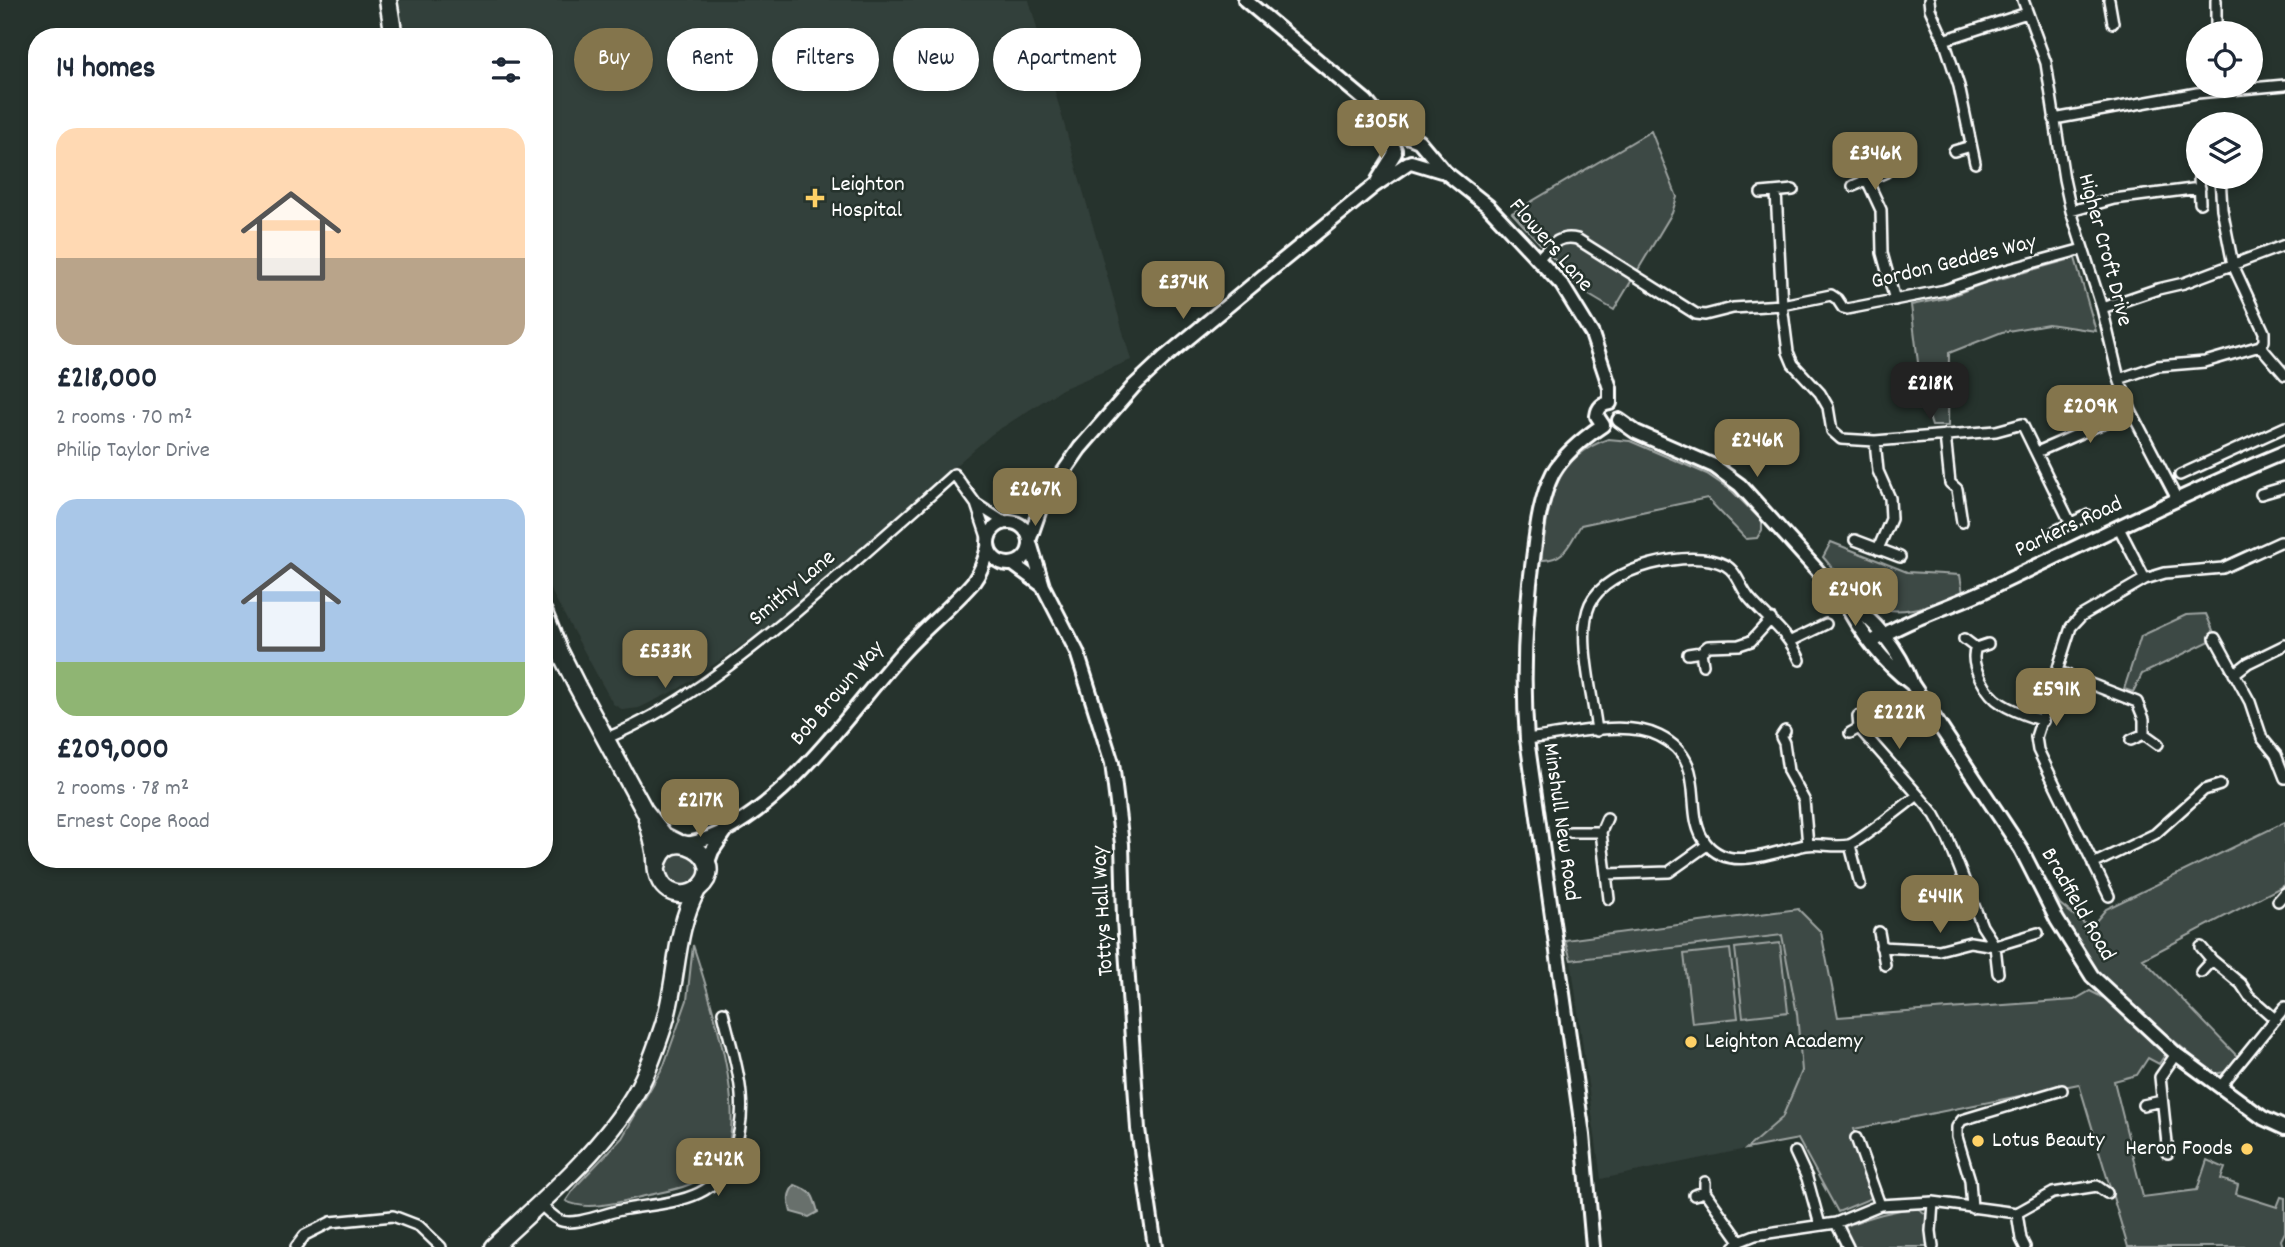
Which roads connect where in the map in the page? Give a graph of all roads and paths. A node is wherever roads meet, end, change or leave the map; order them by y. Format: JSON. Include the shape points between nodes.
{"nodes":[{"id":1,"x":388,"y":0,"type":"edge"},
{"id":2,"x":1245,"y":0,"type":"edge"},
{"id":3,"x":1929,"y":0,"type":"edge"},
{"id":4,"x":2023,"y":0,"type":"edge"},
{"id":5,"x":2109,"y":0,"type":"edge"},
{"id":6,"x":2216,"y":0,"type":"edge"},
{"id":7,"x":2027,"y":13,"type":"junction"},
{"id":8,"x":2216,"y":21,"type":"edge"},
{"id":9,"x":2112,"y":23,"type":"dead end"},
{"id":10,"x":393,"y":28,"type":"edge"},
{"id":11,"x":1944,"y":40,"type":"junction"},
{"id":12,"x":2285,"y":85,"type":"edge"},
{"id":13,"x":2263,"y":86,"type":"edge"},
{"id":14,"x":2186,"y":94,"type":"edge"},
{"id":15,"x":1379,"y":117,"type":"junction"},
{"id":16,"x":2054,"y":119,"type":"junction"},
{"id":17,"x":1407,"y":136,"type":"junction"},
{"id":18,"x":1971,"y":146,"type":"junction"},
{"id":19,"x":1422,"y":147,"type":"junction"},
{"id":20,"x":1395,"y":151,"type":"junction"},
{"id":21,"x":1954,"y":151,"type":"dead end"},
{"id":22,"x":1410,"y":162,"type":"junction"},
{"id":23,"x":1975,"y":163,"type":"dead end"},
{"id":24,"x":1445,"y":172,"type":"junction"},
{"id":25,"x":1885,"y":172,"type":"dead end"},
{"id":26,"x":1867,"y":180,"type":"junction"},
{"id":27,"x":1374,"y":186,"type":"junction"},
{"id":28,"x":1853,"y":186,"type":"dead end"},
{"id":29,"x":2192,"y":189,"type":"edge"},
{"id":30,"x":2200,"y":189,"type":"edge"},
{"id":31,"x":2221,"y":189,"type":"edge"},
{"id":32,"x":1793,"y":190,"type":"dead end"},
{"id":33,"x":1761,"y":192,"type":"dead end"},
{"id":34,"x":1776,"y":192,"type":"junction"},
{"id":35,"x":2200,"y":203,"type":"dead end"},
{"id":36,"x":2071,"y":211,"type":"junction"},
{"id":37,"x":2285,"y":245,"type":"edge"},
{"id":38,"x":2083,"y":250,"type":"junction"},
{"id":39,"x":1538,"y":259,"type":"junction"},
{"id":40,"x":2233,"y":265,"type":"junction"},
{"id":41,"x":2155,"y":278,"type":"dead end"},
{"id":42,"x":2158,"y":289,"type":"junction"},
{"id":43,"x":1895,"y":300,"type":"junction"},
{"id":44,"x":1782,"y":305,"type":"junction"},
{"id":45,"x":2102,"y":308,"type":"junction"},
{"id":46,"x":2262,"y":343,"type":"junction"},
{"id":47,"x":2285,"y":375,"type":"edge"},
{"id":48,"x":2119,"y":379,"type":"junction"},
{"id":49,"x":1610,"y":403,"type":"junction"},
{"id":50,"x":2131,"y":411,"type":"junction"},
{"id":51,"x":1619,"y":420,"type":"junction"},
{"id":52,"x":1603,"y":425,"type":"junction"},
{"id":53,"x":2285,"y":427,"type":"edge"},
{"id":54,"x":1945,"y":435,"type":"junction"},
{"id":55,"x":1875,"y":441,"type":"junction"},
{"id":56,"x":2037,"y":452,"type":"junction"},
{"id":57,"x":2285,"y":452,"type":"edge"},
{"id":58,"x":2180,"y":475,"type":"dead end"},
{"id":59,"x":2285,"y":487,"type":"edge"},
{"id":60,"x":2261,"y":494,"type":"dead end"},
{"id":61,"x":2178,"y":501,"type":"junction"},
{"id":62,"x":1042,"y":503,"type":"junction"},
{"id":63,"x":976,"y":504,"type":"junction"},
{"id":64,"x":2088,"y":515,"type":"dead end"},
{"id":65,"x":1007,"y":522,"type":"junction"},
{"id":66,"x":1962,"y":522,"type":"dead end"},
{"id":67,"x":2070,"y":522,"type":"junction"},
{"id":68,"x":2119,"y":528,"type":"junction"},
{"id":69,"x":2054,"y":531,"type":"dead end"},
{"id":70,"x":1855,"y":540,"type":"dead end"},
{"id":71,"x":1030,"y":542,"type":"junction"},
{"id":72,"x":2285,"y":542,"type":"edge"},
{"id":73,"x":988,"y":544,"type":"junction"},
{"id":74,"x":1878,"y":549,"type":"junction"},
{"id":75,"x":1899,"y":557,"type":"dead end"},
{"id":76,"x":1010,"y":564,"type":"junction"},
{"id":77,"x":2145,"y":579,"type":"junction"},
{"id":78,"x":975,"y":580,"type":"junction"},
{"id":79,"x":1043,"y":586,"type":"junction"},
{"id":80,"x":1771,"y":619,"type":"junction"},
{"id":81,"x":1826,"y":624,"type":"dead end"},
{"id":82,"x":553,"y":635,"type":"edge"},
{"id":83,"x":2215,"y":638,"type":"dead end"},
{"id":84,"x":1877,"y":639,"type":"junction"},
{"id":85,"x":1964,"y":639,"type":"dead end"},
{"id":86,"x":1791,"y":641,"type":"junction"},
{"id":87,"x":1988,"y":644,"type":"dead end"},
{"id":88,"x":2285,"y":645,"type":"edge"},
{"id":89,"x":1976,"y":648,"type":"junction"},
{"id":90,"x":1701,"y":652,"type":"junction"},
{"id":91,"x":1688,"y":654,"type":"dead end"},
{"id":92,"x":1800,"y":660,"type":"dead end"},
{"id":93,"x":1703,"y":665,"type":"dead end"},
{"id":94,"x":2057,"y":671,"type":"junction"},
{"id":95,"x":2234,"y":674,"type":"junction"},
{"id":96,"x":1858,"y":716,"type":"dead end"},
{"id":97,"x":2043,"y":721,"type":"junction"},
{"id":98,"x":1859,"y":728,"type":"junction"},
{"id":99,"x":1597,"y":731,"type":"junction"},
{"id":100,"x":1850,"y":733,"type":"dead end"},
{"id":101,"x":2144,"y":734,"type":"junction"},
{"id":102,"x":1780,"y":736,"type":"dead end"},
{"id":103,"x":607,"y":738,"type":"junction"},
{"id":104,"x":1527,"y":739,"type":"junction"},
{"id":105,"x":2132,"y":740,"type":"dead end"},
{"id":106,"x":2158,"y":744,"type":"dead end"},
{"id":107,"x":2285,"y":778,"type":"edge"},
{"id":108,"x":2220,"y":785,"type":"dead end"},
{"id":109,"x":1918,"y":795,"type":"junction"},
{"id":110,"x":644,"y":810,"type":"junction"},
{"id":111,"x":1607,"y":818,"type":"dead end"},
{"id":112,"x":728,"y":829,"type":"junction"},
{"id":113,"x":1570,"y":832,"type":"dead end"},
{"id":114,"x":1601,"y":832,"type":"junction"},
{"id":115,"x":683,"y":844,"type":"junction"},
{"id":116,"x":1707,"y":845,"type":"junction"},
{"id":117,"x":1808,"y":845,"type":"junction"},
{"id":118,"x":1850,"y":845,"type":"junction"},
{"id":119,"x":2093,"y":864,"type":"junction"},
{"id":120,"x":708,"y":865,"type":"junction"},
{"id":121,"x":657,"y":867,"type":"junction"},
{"id":122,"x":1607,"y":874,"type":"junction"},
{"id":123,"x":1860,"y":884,"type":"dead end"},
{"id":124,"x":698,"y":890,"type":"junction"},
{"id":125,"x":670,"y":892,"type":"junction"},
{"id":126,"x":2285,"y":893,"type":"edge"},
{"id":127,"x":2109,"y":896,"type":"dead end"},
{"id":128,"x":1609,"y":899,"type":"dead end"},
{"id":129,"x":2278,"y":901,"type":"dead end"},
{"id":130,"x":1879,"y":932,"type":"dead end"},
{"id":131,"x":681,"y":933,"type":"junction"},
{"id":132,"x":2038,"y":933,"type":"dead end"},
{"id":133,"x":1995,"y":946,"type":"junction"},
{"id":134,"x":1881,"y":947,"type":"junction"},
{"id":135,"x":2201,"y":947,"type":"dead end"},
{"id":136,"x":2212,"y":960,"type":"junction"},
{"id":137,"x":1885,"y":965,"type":"dead end"},
{"id":138,"x":2201,"y":972,"type":"dead end"},
{"id":139,"x":1998,"y":973,"type":"dead end"},
{"id":140,"x":2285,"y":1007,"type":"edge"},
{"id":141,"x":723,"y":1012,"type":"dead end"},
{"id":142,"x":2275,"y":1019,"type":"junction"},
{"id":143,"x":2176,"y":1054,"type":"junction"},
{"id":144,"x":2220,"y":1087,"type":"junction"},
{"id":145,"x":2062,"y":1090,"type":"dead end"},
{"id":146,"x":2162,"y":1101,"type":"junction"},
{"id":147,"x":2143,"y":1105,"type":"dead end"},
{"id":148,"x":2285,"y":1128,"type":"edge"},
{"id":149,"x":1856,"y":1138,"type":"dead end"},
{"id":150,"x":1795,"y":1152,"type":"dead end"},
{"id":151,"x":2168,"y":1153,"type":"dead end"},
{"id":152,"x":2107,"y":1193,"type":"dead end"},
{"id":153,"x":1694,"y":1195,"type":"dead end"},
{"id":154,"x":1933,"y":1202,"type":"junction"},
{"id":155,"x":539,"y":1203,"type":"junction"},
{"id":156,"x":1880,"y":1205,"type":"junction"},
{"id":157,"x":1972,"y":1208,"type":"junction"},
{"id":158,"x":2017,"y":1213,"type":"junction"},
{"id":159,"x":1836,"y":1223,"type":"junction"},
{"id":160,"x":1820,"y":1225,"type":"junction"},
{"id":161,"x":1737,"y":1244,"type":"edge"},
{"id":162,"x":296,"y":1247,"type":"edge"},
{"id":163,"x":441,"y":1247,"type":"edge"},
{"id":164,"x":493,"y":1247,"type":"edge"},
{"id":165,"x":1155,"y":1247,"type":"edge"},
{"id":166,"x":1593,"y":1247,"type":"edge"},
{"id":167,"x":1848,"y":1247,"type":"edge"},
{"id":168,"x":1933,"y":1247,"type":"edge"},
{"id":169,"x":2025,"y":1247,"type":"edge"}],
"edges":[{"from":1,"to":10,"type":"highway"},
{"from":2,"to":15,"type":"street","via":[[1349,86]]},
{"from":3,"to":11,"type":"street"},
{"from":4,"to":7,"type":"street","name":"Higher Croft Drive"},
{"from":5,"to":9,"type":"street"},
{"from":6,"to":8,"type":"street"},
{"from":7,"to":11,"type":"street"},
{"from":7,"to":16,"type":"street","name":"Higher Croft Drive","via":[[2046,63]]},
{"from":11,"to":18,"type":"street"},
{"from":12,"to":13,"type":"street"},
{"from":14,"to":16,"type":"street"},
{"from":15,"to":17,"type":"street"},
{"from":15,"to":20,"type":"street"},
{"from":16,"to":36,"type":"street","name":"Higher Croft Drive"},
{"from":17,"to":19,"type":"street"},
{"from":17,"to":20,"type":"street"},
{"from":18,"to":21,"type":"street"},
{"from":18,"to":23,"type":"street"},
{"from":19,"to":22,"type":"street","via":[[1419,158]]},
{"from":19,"to":24,"type":"street","name":"Flowers Lane"},
{"from":20,"to":22,"type":"street","via":[[1401,161]]},
{"from":20,"to":27,"type":"street"},
{"from":22,"to":24,"type":"street","name":"Flowers Lane"},
{"from":22,"to":27,"type":"street"},
{"from":24,"to":39,"type":"street","name":"Flowers Lane","via":[[1488,206]]},
{"from":25,"to":26,"type":"street"},
{"from":26,"to":28,"type":"street"},
{"from":26,"to":43,"type":"street","via":[[1881,210],[1882,253]]},
{"from":27,"to":62,"type":"street","via":[[1144,377],[1080,448]]},
{"from":29,"to":36,"type":"street","via":[[2114,199]]},
{"from":30,"to":35,"type":"street"},
{"from":31,"to":40,"type":"street"},
{"from":32,"to":34,"type":"street"},
{"from":33,"to":34,"type":"street"},
{"from":34,"to":44,"type":"street"},
{"from":36,"to":38,"type":"street","name":"Higher Croft Drive"},
{"from":37,"to":40,"type":"street"},
{"from":38,"to":43,"type":"street","name":"Gordon Geddes Way"},
{"from":38,"to":45,"type":"street","name":"Higher Croft Drive"},
{"from":39,"to":44,"type":"street","name":"Gordon Geddes Way","via":[[1558,239],[1568,236],[1696,314]]},
{"from":39,"to":49,"type":"street","name":"Flowers Lane","via":[[1562,285],[1592,334],[1610,388]]},
{"from":40,"to":42,"type":"street"},
{"from":40,"to":46,"type":"street","via":[[2264,332]]},
{"from":41,"to":42,"type":"street"},
{"from":42,"to":45,"type":"street"},
{"from":43,"to":44,"type":"street","name":"Gordon Geddes Way","via":[[1847,309],[1831,295]]},
{"from":44,"to":55,"type":"street","via":[[1788,352],[1828,407],[1832,431],[1841,439]]},
{"from":45,"to":48,"type":"street","name":"Higher Croft Drive"},
{"from":46,"to":47,"type":"street"},
{"from":46,"to":48,"type":"street","via":[[2205,362],[2157,366]]},
{"from":48,"to":50,"type":"street","name":"Higher Croft Drive"},
{"from":49,"to":51,"type":"street","via":[[1619,410]]},
{"from":49,"to":52,"type":"street","via":[[1598,410]]},
{"from":50,"to":56,"type":"street"},
{"from":50,"to":61,"type":"street","name":"Higher Croft Drive"},
{"from":51,"to":52,"type":"street","via":[[1612,426]]},
{"from":51,"to":84,"type":"street","name":"Bradfield Road","via":[[1714,467],[1740,485],[1845,601],[1854,620]]},
{"from":52,"to":104,"type":"street","name":"Minshull New Road","via":[[1555,471],[1538,522],[1524,629]]},
{"from":53,"to":58,"type":"street"},
{"from":54,"to":55,"type":"street"},
{"from":54,"to":56,"type":"street","via":[[2022,424]]},
{"from":54,"to":66,"type":"street","via":[[1950,483],[1957,489]]},
{"from":55,"to":74,"type":"street","via":[[1891,519]]},
{"from":56,"to":67,"type":"street"},
{"from":57,"to":61,"type":"street","name":"Parkers Road"},
{"from":59,"to":60,"type":"street"},
{"from":61,"to":68,"type":"street","name":"Parkers Road"},
{"from":62,"to":65,"type":"street"},
{"from":62,"to":71,"type":"street"},
{"from":63,"to":65,"type":"street"},
{"from":63,"to":73,"type":"street"},
{"from":63,"to":103,"type":"street","name":"Smithy Lane","via":[[954,474],[846,571],[734,662],[638,725]]},
{"from":64,"to":67,"type":"street"},
{"from":65,"to":71,"type":"street","via":[[1026,529]]},
{"from":65,"to":73,"type":"street","via":[[992,531]]},
{"from":67,"to":69,"type":"street"},
{"from":68,"to":77,"type":"street"},
{"from":68,"to":84,"type":"street","name":"Parkers Road"},
{"from":70,"to":74,"type":"street"},
{"from":71,"to":76,"type":"street","via":[[1028,554]]},
{"from":71,"to":79,"type":"street","name":"Tottys Hall Way"},
{"from":72,"to":77,"type":"street","via":[[2223,568]]},
{"from":73,"to":76,"type":"street","via":[[992,556]]},
{"from":73,"to":78,"type":"street","name":"Bob Brown Way"},
{"from":74,"to":75,"type":"street"},
{"from":76,"to":78,"type":"street","name":"Bob Brown Way"},
{"from":76,"to":79,"type":"street","name":"Tottys Hall Way"},
{"from":77,"to":94,"type":"street","via":[[2081,616],[2071,627]]},
{"from":78,"to":112,"type":"street","name":"Bob Brown Way","via":[[902,652],[841,727],[774,797]]},
{"from":79,"to":165,"type":"street","name":"Tottys Hall Way","via":[[1077,652],[1112,763],[1122,844],[1138,1129]]},
{"from":80,"to":86,"type":"street"},
{"from":80,"to":90,"type":"street","via":[[1751,641],[1708,646]]},
{"from":80,"to":99,"type":"street","via":[[1748,597],[1733,570],[1714,561],[1666,560],[1611,580],[1589,606],[1585,633]]},
{"from":81,"to":86,"type":"street"},
{"from":82,"to":103,"type":"highway"},
{"from":83,"to":95,"type":"street"},
{"from":84,"to":143,"type":"street","name":"Bradfield Road","via":[[1894,670],[1912,684],[2021,849],[2078,957],[2100,984]]},
{"from":85,"to":89,"type":"street"},
{"from":86,"to":92,"type":"street"},
{"from":87,"to":89,"type":"street"},
{"from":88,"to":95,"type":"street"},
{"from":89,"to":97,"type":"street","via":[[1974,668],[1998,702]]},
{"from":90,"to":91,"type":"street"},
{"from":90,"to":93,"type":"street"},
{"from":94,"to":97,"type":"street"},
{"from":94,"to":101,"type":"street","via":[[2137,702]]},
{"from":95,"to":107,"type":"street"},
{"from":96,"to":98,"type":"street"},
{"from":97,"to":119,"type":"street","via":[[2036,737],[2038,750]]},
{"from":98,"to":100,"type":"street"},
{"from":98,"to":109,"type":"street"},
{"from":99,"to":104,"type":"street"},
{"from":99,"to":116,"type":"street","via":[[1645,731],[1676,750],[1690,770],[1698,826]]},
{"from":101,"to":105,"type":"street"},
{"from":101,"to":106,"type":"street"},
{"from":102,"to":117,"type":"street","via":[[1788,771],[1804,800]]},
{"from":103,"to":110,"type":"highway"},
{"from":104,"to":166,"type":"street","name":"Minshull New Road","via":[[1583,1135]]},
{"from":108,"to":119,"type":"street","via":[[2204,790],[2155,834]]},
{"from":109,"to":118,"type":"street"},
{"from":109,"to":133,"type":"street","via":[[1948,839],[1982,926]]},
{"from":110,"to":115,"type":"highway","via":[[664,836]]},
{"from":110,"to":121,"type":"highway"},
{"from":111,"to":114,"type":"street"},
{"from":112,"to":115,"type":"street","name":"Bob Brown Way"},
{"from":112,"to":120,"type":"street","name":"Bob Brown Way"},
{"from":113,"to":114,"type":"street"},
{"from":114,"to":122,"type":"street"},
{"from":115,"to":120,"type":"highway","via":[[700,851]]},
{"from":115,"to":121,"type":"highway","via":[[665,850]]},
{"from":116,"to":117,"type":"street","via":[[1740,859]]},
{"from":116,"to":122,"type":"street","via":[[1669,872]]},
{"from":117,"to":118,"type":"street"},
{"from":118,"to":123,"type":"street"},
{"from":119,"to":127,"type":"street"},
{"from":120,"to":124,"type":"highway"},
{"from":121,"to":125,"type":"highway","via":[[660,882]]},
{"from":122,"to":128,"type":"street"},
{"from":124,"to":125,"type":"highway","via":[[683,895]]},
{"from":124,"to":131,"type":"highway"},
{"from":125,"to":131,"type":"highway"},
{"from":126,"to":129,"type":"street"},
{"from":130,"to":134,"type":"street"},
{"from":131,"to":155,"type":"highway","via":[[668,1009],[642,1080],[603,1139]]},
{"from":132,"to":133,"type":"street"},
{"from":133,"to":134,"type":"street","via":[[1970,942],[1939,950]]},
{"from":133,"to":139,"type":"street"},
{"from":134,"to":137,"type":"street"},
{"from":135,"to":136,"type":"street"},
{"from":136,"to":138,"type":"street"},
{"from":136,"to":142,"type":"street"},
{"from":140,"to":142,"type":"street"},
{"from":141,"to":155,"type":"street","via":[[741,1096],[740,1125],[734,1151],[713,1183],[685,1199],[574,1222],[562,1222]]},
{"from":142,"to":144,"type":"street"},
{"from":143,"to":144,"type":"street","name":"Bradfield Road"},
{"from":143,"to":146,"type":"street","via":[[2160,1077]]},
{"from":144,"to":148,"type":"street","name":"Bradfield Road"},
{"from":145,"to":157,"type":"street","via":[[1962,1120],[1957,1137],[1970,1180]]},
{"from":146,"to":147,"type":"street"},
{"from":146,"to":151,"type":"street"},
{"from":149,"to":156,"type":"street"},
{"from":150,"to":160,"type":"street"},
{"from":152,"to":158,"type":"street","via":[[2097,1186],[2053,1193]]},
{"from":153,"to":161,"type":"street","via":[[1705,1187]]},
{"from":154,"to":156,"type":"street"},
{"from":154,"to":157,"type":"street"},
{"from":154,"to":168,"type":"street"},
{"from":155,"to":164,"type":"highway"},
{"from":156,"to":159,"type":"street"},
{"from":157,"to":158,"type":"street"},
{"from":158,"to":169,"type":"street"},
{"from":159,"to":160,"type":"street"},
{"from":159,"to":167,"type":"street"},
{"from":160,"to":161,"type":"street","via":[[1755,1235]]},
{"from":162,"to":163,"type":"street","via":[[305,1235],[331,1222],[393,1216],[419,1226]]}]}
